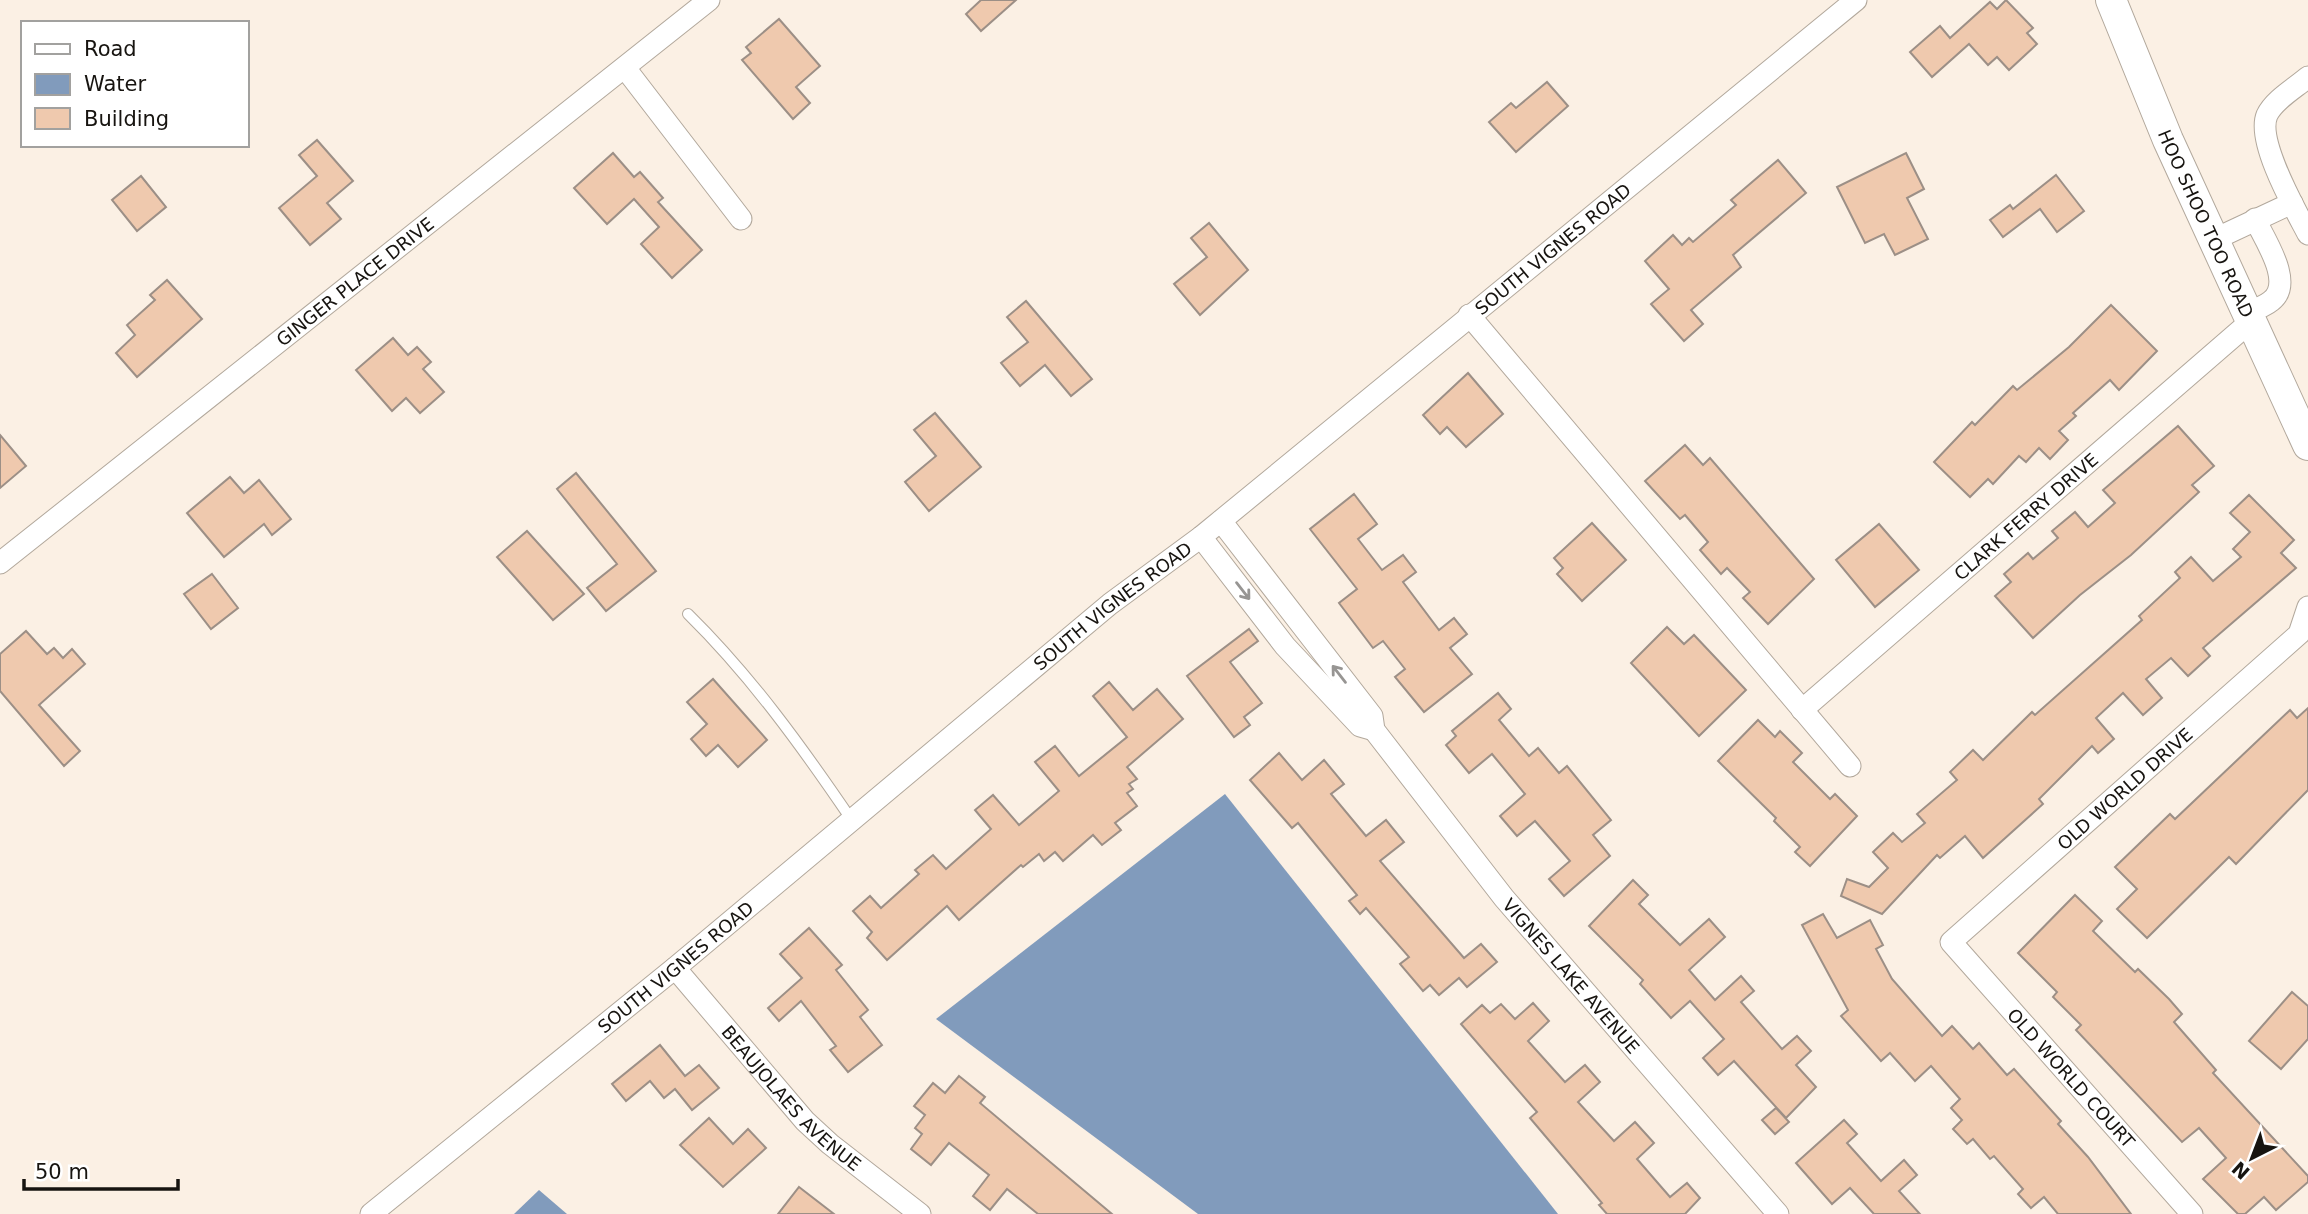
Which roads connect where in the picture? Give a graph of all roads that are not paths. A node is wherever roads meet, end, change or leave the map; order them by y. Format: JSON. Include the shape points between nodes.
{"nodes":[{"id":1,"x":709,"y":0,"type":"edge"},
{"id":2,"x":1856,"y":0,"type":"edge"},
{"id":3,"x":2118,"y":3,"type":"edge"},
{"id":4,"x":625,"y":68,"type":"junction"},
{"id":5,"x":2308,"y":77,"type":"edge"},
{"id":6,"x":2292,"y":203,"type":"junction"},
{"id":7,"x":741,"y":219,"type":"dead end"},
{"id":8,"x":2255,"y":219,"type":"junction"},
{"id":9,"x":2308,"y":234,"type":"edge"},
{"id":10,"x":2213,"y":240,"type":"junction"},
{"id":11,"x":1469,"y":315,"type":"junction"},
{"id":12,"x":2248,"y":318,"type":"junction"},
{"id":13,"x":2308,"y":445,"type":"edge"},
{"id":14,"x":1221,"y":521,"type":"junction"},
{"id":15,"x":1201,"y":537,"type":"junction"},
{"id":16,"x":0,"y":563,"type":"edge"},
{"id":17,"x":2308,"y":607,"type":"edge"},
{"id":18,"x":688,"y":614,"type":"dead end"},
{"id":19,"x":2303,"y":633,"type":"edge"},
{"id":20,"x":1802,"y":710,"type":"junction"},
{"id":21,"x":1374,"y":730,"type":"junction"},
{"id":22,"x":1850,"y":766,"type":"dead end"},
{"id":23,"x":851,"y":819,"type":"junction"},
{"id":24,"x":1951,"y":942,"type":"joint"},
{"id":25,"x":675,"y":968,"type":"junction"},
{"id":26,"x":372,"y":1214,"type":"edge"},
{"id":27,"x":920,"y":1214,"type":"edge"},
{"id":28,"x":1778,"y":1214,"type":"edge"},
{"id":29,"x":2192,"y":1214,"type":"edge"}],
"edges":[{"from":1,"to":4,"type":"street","name":"GINGER PLACE DRIVE"},
{"from":2,"to":11,"type":"street","name":"SOUTH VIGNES ROAD"},
{"from":3,"to":10,"type":"street","name":"HOO SHOO TOO ROAD"},
{"from":4,"to":7,"type":"street"},
{"from":4,"to":16,"type":"street","name":"GINGER PLACE DRIVE"},
{"from":5,"to":6,"type":"street","via":[[2273,107],[2265,127]]},
{"from":6,"to":8,"type":"street"},
{"from":6,"to":9,"type":"street"},
{"from":8,"to":10,"type":"street"},
{"from":8,"to":12,"type":"street","name":"CLARK FERRY DRIVE","via":[[2278,272],[2280,288],[2272,301]]},
{"from":10,"to":12,"type":"street","name":"HOO SHOO TOO ROAD"},
{"from":11,"to":14,"type":"street","name":"SOUTH VIGNES ROAD"},
{"from":11,"to":20,"type":"street"},
{"from":12,"to":13,"type":"street","name":"HOO SHOO TOO ROAD"},
{"from":12,"to":20,"type":"street","name":"CLARK FERRY DRIVE"},
{"from":14,"to":15,"type":"street","name":"SOUTH VIGNES ROAD"},
{"from":21,"to":14,"type":"street","name":"VIGNES LAKE AVENUE","one_way":true,"via":[[1372,716]]},
{"from":15,"to":21,"type":"street","name":"VIGNES LAKE AVENUE","one_way":true,"via":[[1285,646],[1360,726]]},
{"from":15,"to":23,"type":"street","name":"SOUTH VIGNES ROAD","via":[[1110,604]]},
{"from":17,"to":19,"type":"street","name":"OLD WORLD DRIVE"},
{"from":18,"to":23,"type":"lane","via":[[767,703]]},
{"from":19,"to":24,"type":"street","name":"OLD WORLD DRIVE"},
{"from":20,"to":22,"type":"street"},
{"from":21,"to":28,"type":"street","name":"VIGNES LAKE AVENUE","via":[[1504,898]]},
{"from":23,"to":25,"type":"street","name":"SOUTH VIGNES ROAD"},
{"from":24,"to":29,"type":"street","name":"OLD WORLD COURT"},
{"from":25,"to":26,"type":"street","name":"SOUTH VIGNES ROAD"},
{"from":25,"to":27,"type":"street","name":"BEAUJOLAES AVENUE","via":[[797,1113]]}]}
